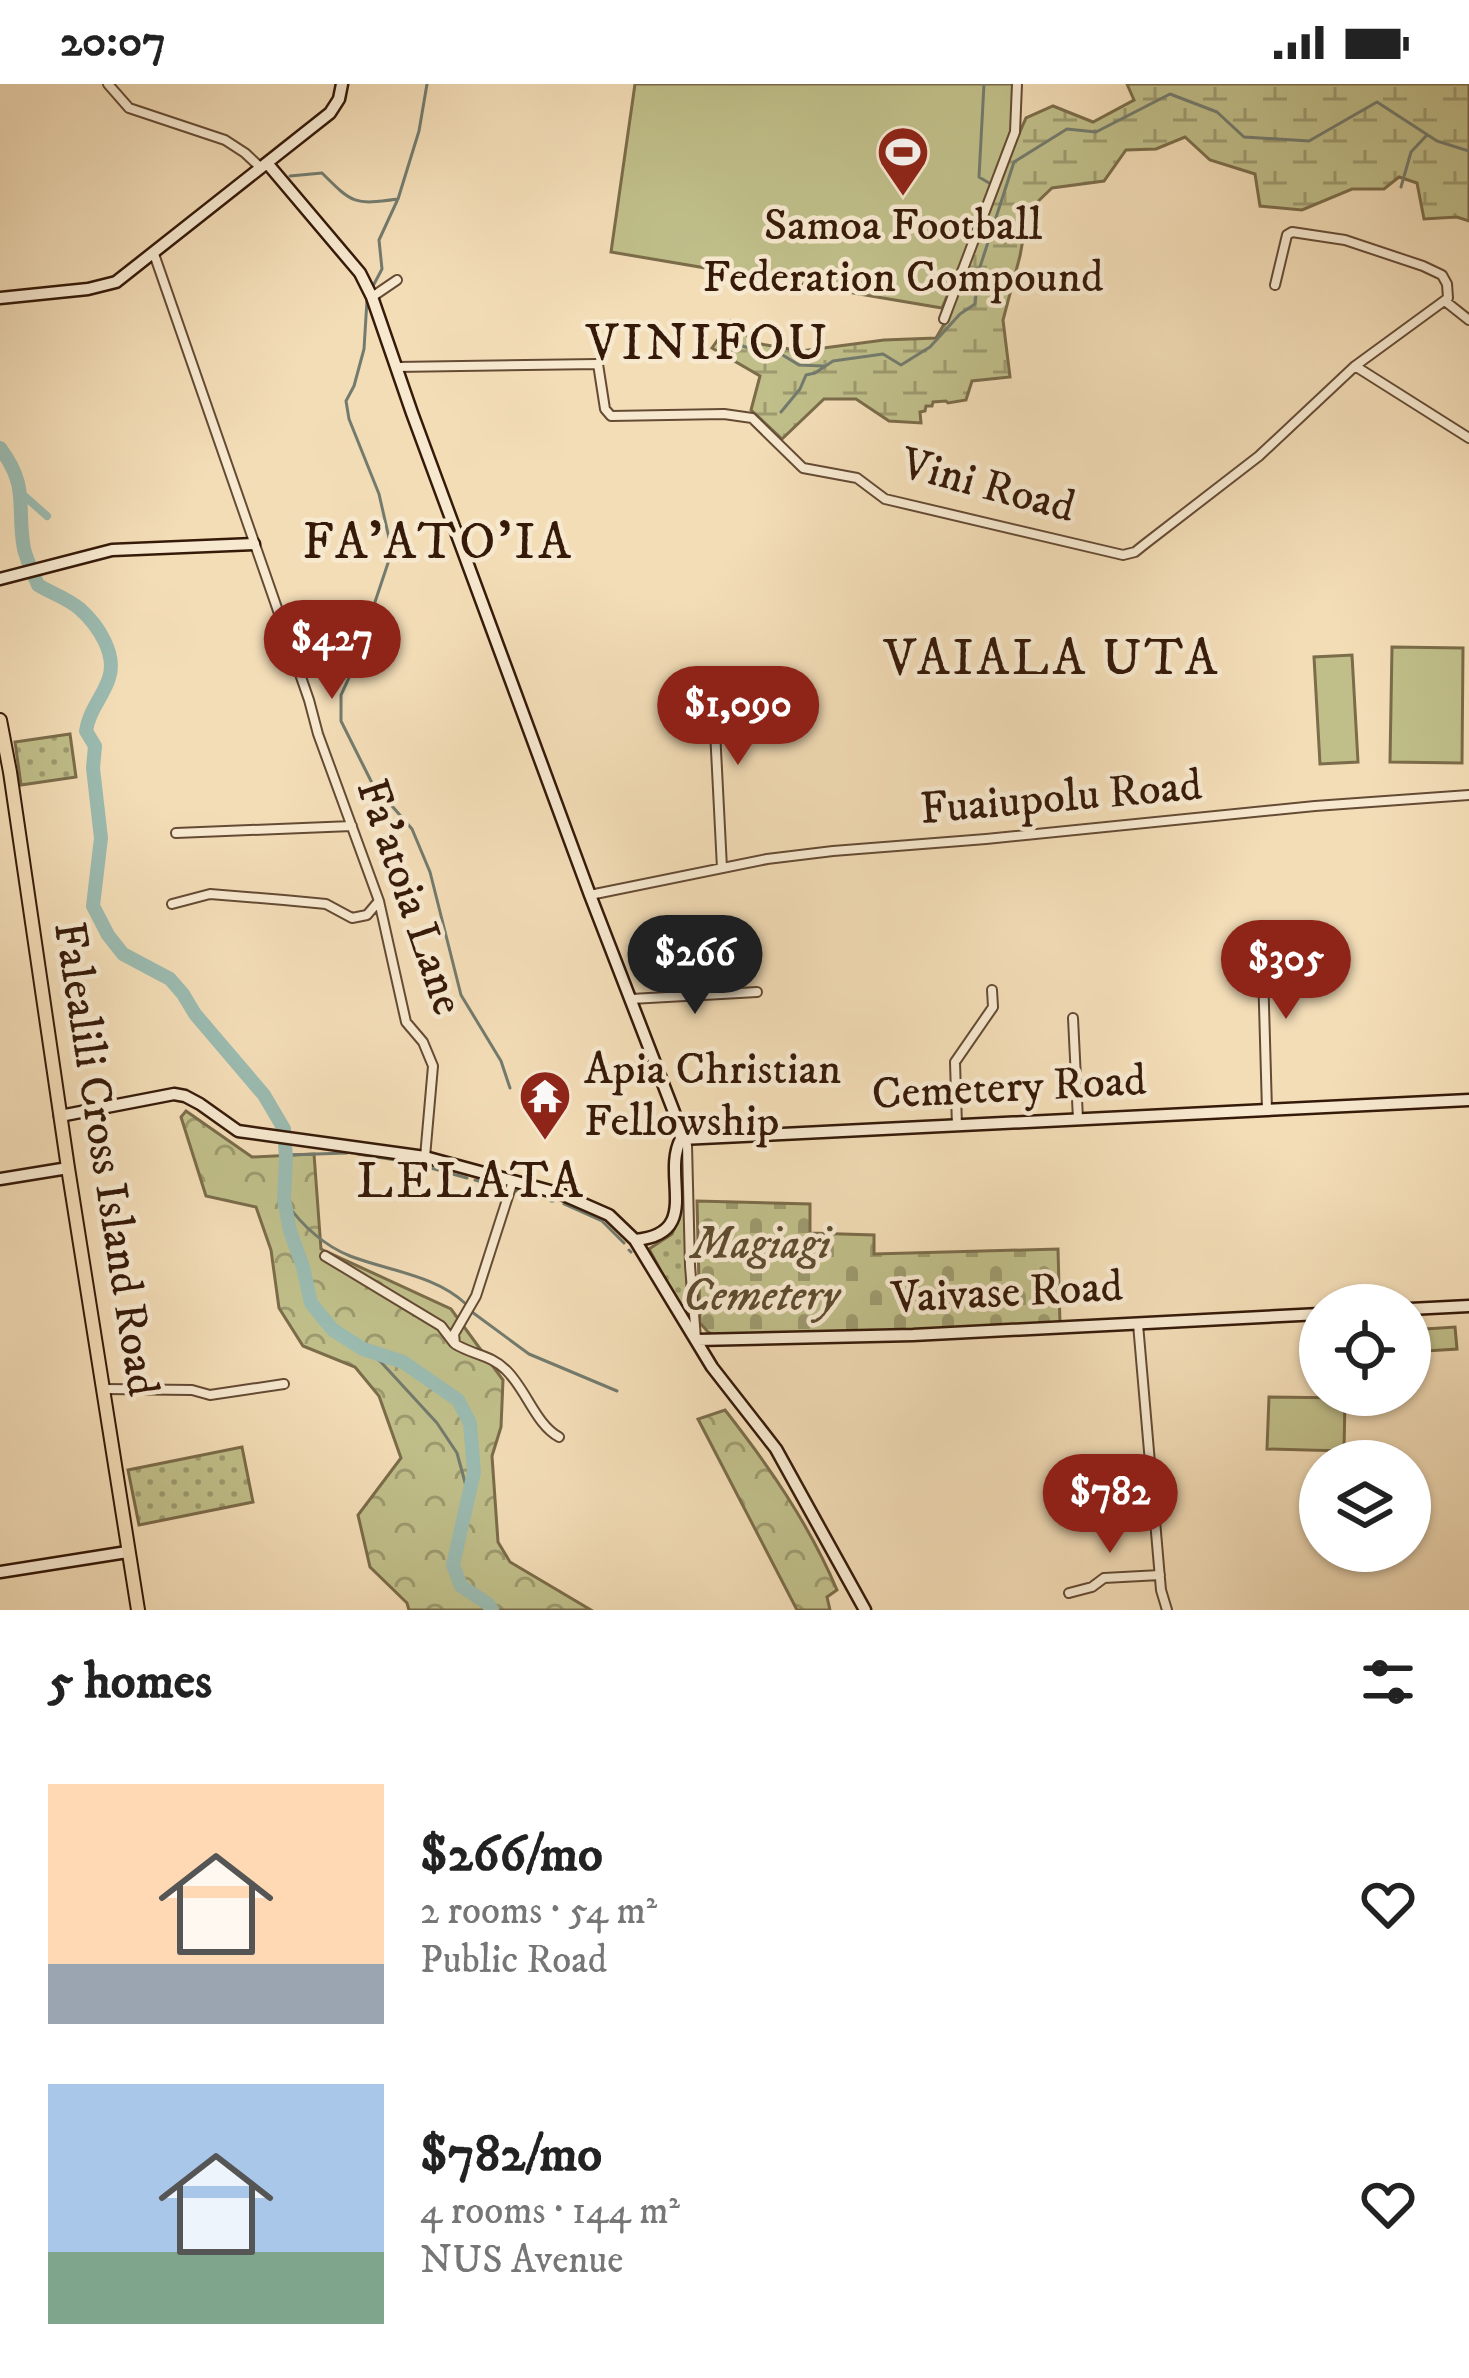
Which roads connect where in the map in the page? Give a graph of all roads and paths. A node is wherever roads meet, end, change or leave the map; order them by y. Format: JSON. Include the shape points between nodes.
{"nodes":[{"id":1,"x":108,"y":84,"type":"edge"},
{"id":2,"x":342,"y":84,"type":"edge"},
{"id":3,"x":1017,"y":84,"type":"edge"},
{"id":4,"x":264,"y":166,"type":"junction"},
{"id":5,"x":154,"y":254,"type":"junction"},
{"id":6,"x":397,"y":280,"type":"dead end"},
{"id":7,"x":1275,"y":286,"type":"dead end"},
{"id":8,"x":372,"y":297,"type":"junction"},
{"id":9,"x":0,"y":298,"type":"edge"},
{"id":10,"x":1445,"y":301,"type":"junction"},
{"id":11,"x":944,"y":319,"type":"dead end"},
{"id":12,"x":1469,"y":320,"type":"edge"},
{"id":13,"x":1355,"y":367,"type":"junction"},
{"id":14,"x":396,"y":368,"type":"junction"},
{"id":15,"x":1469,"y":438,"type":"edge"},
{"id":16,"x":254,"y":544,"type":"junction"},
{"id":17,"x":4,"y":578,"type":"edge"},
{"id":18,"x":770,"y":681,"type":"dead end"},
{"id":19,"x":0,"y":720,"type":"edge"},
{"id":20,"x":1469,"y":795,"type":"edge"},
{"id":21,"x":352,"y":826,"type":"junction"},
{"id":22,"x":176,"y":833,"type":"dead end"},
{"id":23,"x":722,"y":868,"type":"junction"},
{"id":24,"x":590,"y":895,"type":"junction"},
{"id":25,"x":379,"y":901,"type":"junction"},
{"id":26,"x":172,"y":904,"type":"dead end"},
{"id":27,"x":1262,"y":936,"type":"dead end"},
{"id":28,"x":992,"y":989,"type":"dead end"},
{"id":29,"x":757,"y":992,"type":"dead end"},
{"id":30,"x":631,"y":999,"type":"junction"},
{"id":31,"x":1073,"y":1018,"type":"dead end"},
{"id":32,"x":1469,"y":1100,"type":"edge"},
{"id":33,"x":1267,"y":1110,"type":"junction"},
{"id":34,"x":60,"y":1116,"type":"junction"},
{"id":35,"x":1078,"y":1121,"type":"junction"},
{"id":36,"x":957,"y":1126,"type":"junction"},
{"id":37,"x":681,"y":1139,"type":"junction"},
{"id":38,"x":425,"y":1157,"type":"junction"},
{"id":39,"x":68,"y":1168,"type":"junction"},
{"id":40,"x":0,"y":1179,"type":"edge"},
{"id":41,"x":513,"y":1181,"type":"junction"},
{"id":42,"x":635,"y":1240,"type":"junction"},
{"id":43,"x":325,"y":1256,"type":"dead end"},
{"id":44,"x":1469,"y":1306,"type":"edge"},
{"id":45,"x":1431,"y":1308,"type":"edge"},
{"id":46,"x":1299,"y":1315,"type":"edge"},
{"id":47,"x":1138,"y":1322,"type":"junction"},
{"id":48,"x":697,"y":1340,"type":"junction"},
{"id":49,"x":455,"y":1344,"type":"junction"},
{"id":50,"x":284,"y":1384,"type":"dead end"},
{"id":51,"x":104,"y":1389,"type":"junction"},
{"id":52,"x":559,"y":1437,"type":"dead end"},
{"id":53,"x":127,"y":1552,"type":"junction"},
{"id":54,"x":0,"y":1572,"type":"edge"},
{"id":55,"x":1160,"y":1575,"type":"junction"},
{"id":56,"x":1069,"y":1593,"type":"dead end"},
{"id":57,"x":137,"y":1610,"type":"edge"},
{"id":58,"x":865,"y":1610,"type":"edge"},
{"id":59,"x":1167,"y":1610,"type":"edge"}],
"edges":[{"from":1,"to":4,"type":"street","via":[[129,108],[225,140]]},
{"from":2,"to":4,"type":"street","via":[[330,113]]},
{"from":3,"to":11,"type":"street","via":[[1015,132]]},
{"from":4,"to":5,"type":"street"},
{"from":4,"to":8,"type":"street","via":[[360,273]]},
{"from":5,"to":9,"type":"street","via":[[116,282]]},
{"from":5,"to":16,"type":"street","name":"Fa'atoia Lane"},
{"from":6,"to":8,"type":"street"},
{"from":7,"to":10,"type":"street","via":[[1292,232],[1423,266],[1442,275]]},
{"from":8,"to":14,"type":"street"},
{"from":10,"to":12,"type":"street"},
{"from":10,"to":13,"type":"street"},
{"from":13,"to":14,"type":"street","name":"Vini Road","via":[[1259,456],[1124,555],[885,499],[857,478],[803,468],[752,418],[611,416],[598,364]]},
{"from":13,"to":15,"type":"street"},
{"from":14,"to":24,"type":"street"},
{"from":16,"to":17,"type":"street","via":[[112,550]]},
{"from":16,"to":21,"type":"street","name":"Fa'atoia Lane"},
{"from":18,"to":23,"type":"street","via":[[712,691]]},
{"from":19,"to":34,"type":"main road","name":"Falealili Cross Island Road"},
{"from":20,"to":23,"type":"street","name":"Fuaiupolu Road","via":[[833,851]]},
{"from":21,"to":22,"type":"street"},
{"from":21,"to":25,"type":"street","name":"Fa'atoia Lane"},
{"from":23,"to":24,"type":"street","name":"Fuaiupolu Road"},
{"from":24,"to":30,"type":"street"},
{"from":25,"to":26,"type":"street","via":[[352,918],[326,904],[266,898],[210,894]]},
{"from":25,"to":38,"type":"street","name":"Fa'atoia Lane","via":[[406,1022],[434,1066]]},
{"from":27,"to":33,"type":"street"},
{"from":28,"to":36,"type":"street","via":[[993,1007],[955,1062]]},
{"from":29,"to":30,"type":"street"},
{"from":30,"to":37,"type":"street"},
{"from":31,"to":35,"type":"street"},
{"from":32,"to":33,"type":"street","name":"Cemetery Road"},
{"from":33,"to":35,"type":"street","name":"Cemetery Road"},
{"from":34,"to":38,"type":"street","via":[[173,1094],[238,1131]]},
{"from":34,"to":39,"type":"main road","name":"Falealili Cross Island Road"},
{"from":35,"to":36,"type":"street","name":"Cemetery Road"},
{"from":36,"to":37,"type":"street","name":"Cemetery Road"},
{"from":37,"to":42,"type":"street","via":[[671,1224]]},
{"from":37,"to":48,"type":"street"},
{"from":38,"to":41,"type":"street"},
{"from":39,"to":40,"type":"street"},
{"from":39,"to":51,"type":"main road","name":"Falealili Cross Island Road"},
{"from":41,"to":42,"type":"street","via":[[592,1206]]},
{"from":41,"to":49,"type":"street"},
{"from":42,"to":48,"type":"street"},
{"from":43,"to":49,"type":"street","via":[[441,1326]]},
{"from":44,"to":45,"type":"street"},
{"from":46,"to":47,"type":"street","name":"Vaivase Road"},
{"from":47,"to":48,"type":"street","name":"Vaivase Road"},
{"from":47,"to":55,"type":"street"},
{"from":48,"to":58,"type":"street","via":[[783,1460]]},
{"from":49,"to":52,"type":"street","via":[[494,1358]]},
{"from":50,"to":51,"type":"street","via":[[210,1395]]},
{"from":51,"to":53,"type":"main road","name":"Falealili Cross Island Road"},
{"from":53,"to":54,"type":"street"},
{"from":53,"to":57,"type":"main road","name":"Falealili Cross Island Road"},
{"from":55,"to":56,"type":"street","via":[[1104,1578]]},
{"from":55,"to":59,"type":"street"}]}
